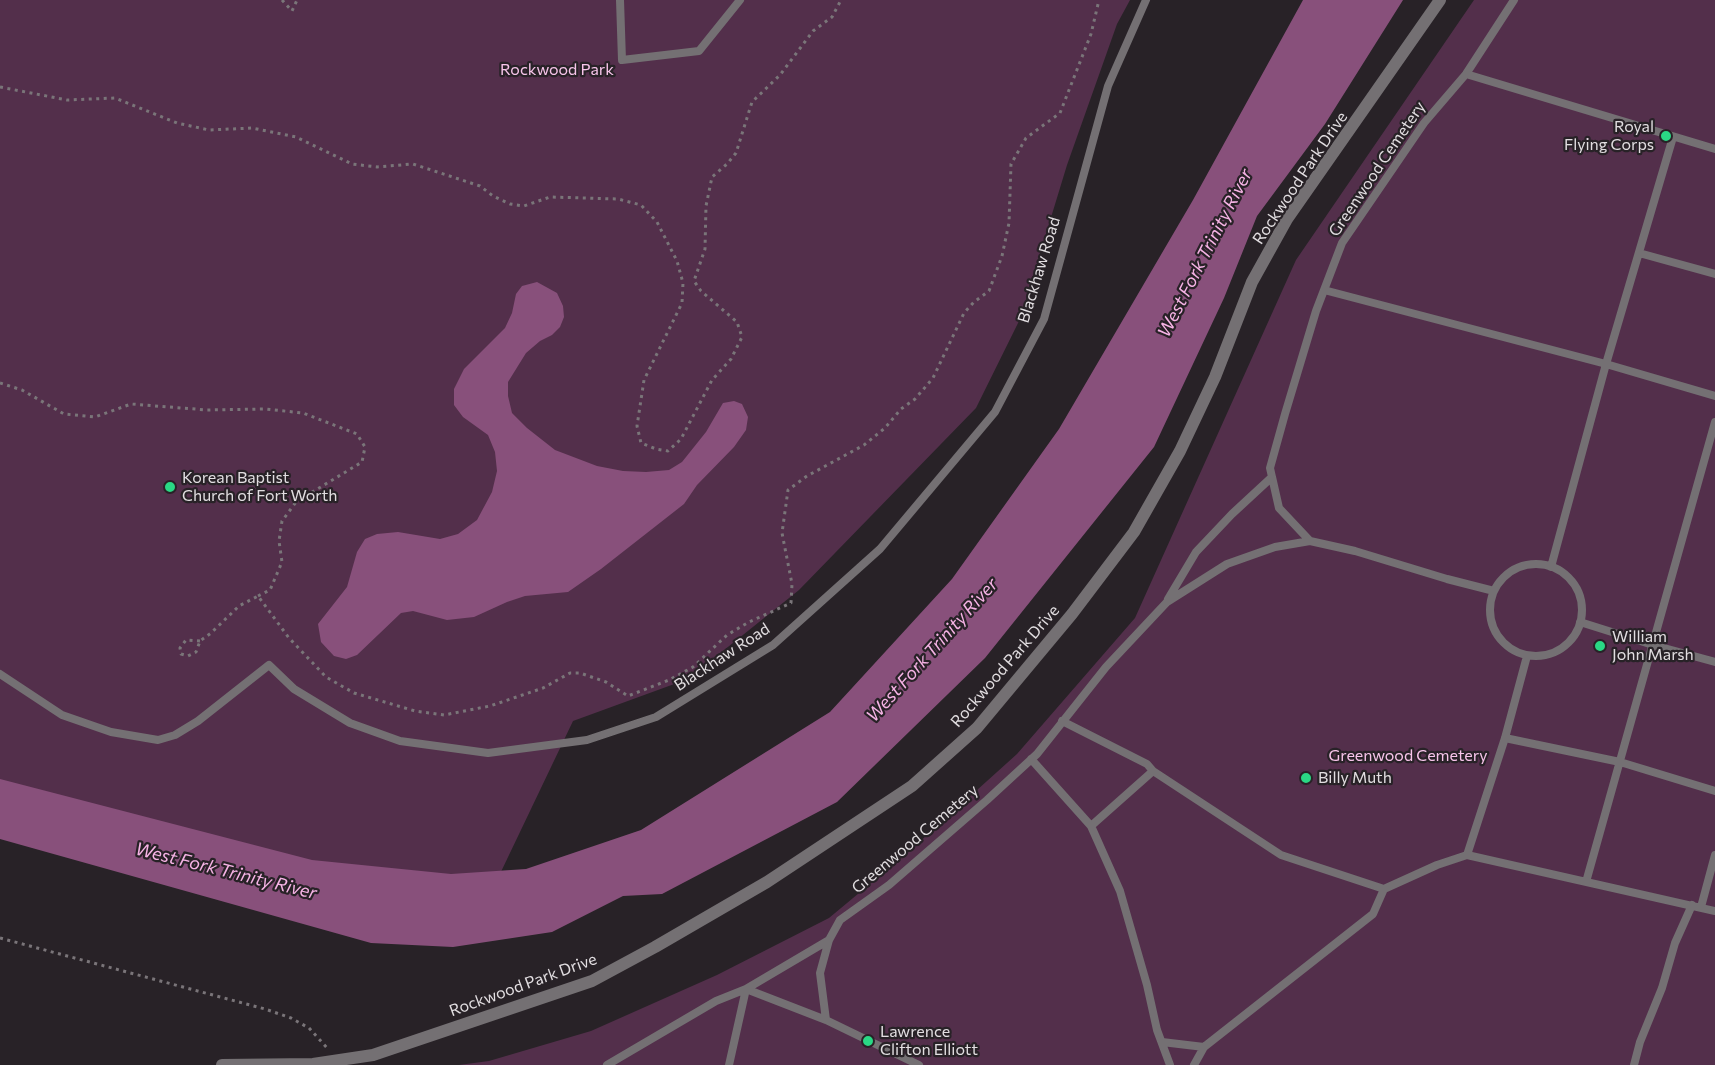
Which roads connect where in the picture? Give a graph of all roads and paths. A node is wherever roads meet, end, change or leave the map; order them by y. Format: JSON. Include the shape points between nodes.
{"nodes":[{"id":1,"x":282,"y":0,"type":"edge"},
{"id":2,"x":297,"y":0,"type":"edge"},
{"id":3,"x":620,"y":0,"type":"edge"},
{"id":4,"x":740,"y":0,"type":"edge"},
{"id":5,"x":841,"y":0,"type":"edge"},
{"id":6,"x":1099,"y":0,"type":"edge"},
{"id":7,"x":1146,"y":0,"type":"edge"},
{"id":8,"x":1440,"y":0,"type":"edge"},
{"id":9,"x":1514,"y":0,"type":"edge"},
{"id":10,"x":1466,"y":74,"type":"junction"},
{"id":11,"x":0,"y":87,"type":"edge"},
{"id":12,"x":1673,"y":137,"type":"junction"},
{"id":13,"x":1715,"y":149,"type":"edge"},
{"id":14,"x":1639,"y":253,"type":"junction"},
{"id":15,"x":1715,"y":274,"type":"edge"},
{"id":16,"x":1324,"y":290,"type":"junction"},
{"id":17,"x":1606,"y":364,"type":"junction"},
{"id":18,"x":0,"y":383,"type":"edge"},
{"id":19,"x":1715,"y":396,"type":"edge"},
{"id":20,"x":1715,"y":422,"type":"edge"},
{"id":21,"x":1272,"y":477,"type":"junction"},
{"id":22,"x":1310,"y":541,"type":"junction"},
{"id":23,"x":1551,"y":567,"type":"junction"},
{"id":24,"x":1494,"y":591,"type":"junction"},
{"id":25,"x":258,"y":596,"type":"junction"},
{"id":26,"x":1167,"y":602,"type":"junction"},
{"id":27,"x":1581,"y":622,"type":"junction"},
{"id":28,"x":200,"y":641,"type":"junction"},
{"id":29,"x":1653,"y":645,"type":"junction"},
{"id":30,"x":1527,"y":656,"type":"junction"},
{"id":31,"x":1715,"y":662,"type":"edge"},
{"id":32,"x":0,"y":674,"type":"edge"},
{"id":33,"x":1062,"y":721,"type":"junction"},
{"id":34,"x":1504,"y":738,"type":"junction"},
{"id":35,"x":1031,"y":759,"type":"junction"},
{"id":36,"x":1620,"y":762,"type":"junction"},
{"id":37,"x":1153,"y":771,"type":"junction"},
{"id":38,"x":1715,"y":791,"type":"edge"},
{"id":39,"x":1091,"y":826,"type":"junction"},
{"id":40,"x":1467,"y":855,"type":"junction"},
{"id":41,"x":1715,"y":855,"type":"edge"},
{"id":42,"x":1586,"y":882,"type":"junction"},
{"id":43,"x":1384,"y":889,"type":"junction"},
{"id":44,"x":1696,"y":906,"type":"junction"},
{"id":45,"x":1715,"y":911,"type":"edge"},
{"id":46,"x":0,"y":938,"type":"edge"},
{"id":47,"x":830,"y":940,"type":"junction"},
{"id":48,"x":746,"y":989,"type":"junction"},
{"id":49,"x":826,"y":1020,"type":"junction"},
{"id":50,"x":1162,"y":1042,"type":"junction"},
{"id":51,"x":1204,"y":1047,"type":"junction"},
{"id":52,"x":339,"y":1060,"type":"junction"},
{"id":53,"x":222,"y":1065,"type":"edge"},
{"id":54,"x":607,"y":1065,"type":"edge"},
{"id":55,"x":729,"y":1065,"type":"edge"},
{"id":56,"x":919,"y":1065,"type":"edge"},
{"id":57,"x":1170,"y":1065,"type":"edge"},
{"id":58,"x":1194,"y":1065,"type":"edge"},
{"id":59,"x":1634,"y":1065,"type":"edge"}],
"edges":[{"from":1,"to":2,"type":"path","via":[[292,11]]},
{"from":3,"to":4,"type":"lane","via":[[622,60],[699,51]]},
{"from":5,"to":11,"type":"path","via":[[832,17],[813,31],[780,75],[752,102],[736,153],[712,177],[706,206],[705,249],[694,281],[737,322],[742,338],[732,359],[712,380],[681,439],[668,451],[641,443],[637,426],[644,380],[682,303],[683,283],[677,261],[657,222],[641,205],[618,199],[550,197],[524,206],[510,204],[480,186],[413,164],[352,164],[296,137],[252,128],[198,128],[115,98],[67,100]]},
{"from":6,"to":25,"type":"path","via":[[1091,34],[1060,113],[1026,138],[1011,164],[1009,223],[989,291],[964,313],[933,378],[915,399],[864,445],[788,490],[782,533],[792,584],[791,603],[727,635],[693,667],[628,696],[606,682],[570,673],[511,699],[444,715],[415,711],[354,693],[326,677],[289,638]]},
{"from":7,"to":32,"type":"lane","name":"Blackhaw Road","via":[[1108,86],[1044,319],[995,412],[880,549],[773,645],[656,717],[587,740],[488,753],[400,741],[350,723],[294,689],[269,664],[198,721],[158,740],[111,732],[62,715]]},
{"from":8,"to":52,"type":"street","name":"Rockwood Park Drive","via":[[1287,219],[1252,282],[1215,377],[1180,451],[1134,532],[977,728],[912,786],[767,882],[592,981],[373,1054]]},
{"from":9,"to":10,"type":"lane","name":"Greenwood Cemetery"},
{"from":10,"to":12,"type":"lane"},
{"from":10,"to":16,"type":"lane","name":"Greenwood Cemetery","via":[[1424,123],[1342,243]]},
{"from":12,"to":13,"type":"lane"},
{"from":12,"to":14,"type":"lane"},
{"from":14,"to":15,"type":"lane"},
{"from":14,"to":17,"type":"lane"},
{"from":16,"to":17,"type":"lane"},
{"from":16,"to":21,"type":"lane","name":"Greenwood Cemetery","via":[[1285,414],[1270,468]]},
{"from":17,"to":19,"type":"lane"},
{"from":17,"to":23,"type":"lane"},
{"from":18,"to":25,"type":"path","via":[[22,390],[64,414],[95,417],[131,404],[207,410],[265,409],[303,413],[357,434],[365,447],[362,462],[296,502],[282,521],[282,562],[270,590]]},
{"from":20,"to":29,"type":"lane"},
{"from":21,"to":22,"type":"lane","name":"Greenwood Cemetery","via":[[1279,508]]},
{"from":21,"to":26,"type":"lane","name":"Greenwood Cemetery","via":[[1196,552]]},
{"from":22,"to":24,"type":"lane","name":"Greenwood Cemetery"},
{"from":22,"to":26,"type":"lane","name":"Greenwood Cemetery","via":[[1275,547],[1227,564]]},
{"from":23,"to":24,"type":"lane","via":[[1532,564],[1518,568],[1505,576]]},
{"from":23,"to":27,"type":"lane","via":[[1563,573],[1576,588]]},
{"from":24,"to":30,"type":"lane","via":[[1490,611],[1496,633],[1511,649]]},
{"from":25,"to":28,"type":"path","via":[[239,606]]},
{"from":26,"to":33,"type":"lane","name":"Greenwood Cemetery"},
{"from":27,"to":29,"type":"lane"},
{"from":27,"to":30,"type":"lane","via":[[1566,645],[1545,656]]},
{"from":28,"to":28,"type":"path","via":[[186,640],[181,654],[196,652]]},
{"from":29,"to":31,"type":"lane"},
{"from":29,"to":36,"type":"lane"},
{"from":30,"to":34,"type":"lane"},
{"from":33,"to":35,"type":"lane","name":"Greenwood Cemetery"},
{"from":33,"to":37,"type":"lane","via":[[1147,764]]},
{"from":34,"to":36,"type":"lane"},
{"from":34,"to":40,"type":"lane"},
{"from":35,"to":39,"type":"lane"},
{"from":35,"to":47,"type":"lane","name":"Greenwood Cemetery","via":[[889,885],[840,920]]},
{"from":36,"to":38,"type":"lane"},
{"from":36,"to":42,"type":"lane"},
{"from":37,"to":39,"type":"lane"},
{"from":37,"to":43,"type":"lane","via":[[1281,855]]},
{"from":39,"to":50,"type":"lane","via":[[1120,891]]},
{"from":40,"to":42,"type":"lane"},
{"from":40,"to":43,"type":"lane"},
{"from":41,"to":44,"type":"lane"},
{"from":42,"to":44,"type":"lane"},
{"from":43,"to":51,"type":"lane","via":[[1373,914]]},
{"from":44,"to":45,"type":"lane"},
{"from":44,"to":59,"type":"lane","via":[[1675,944]]},
{"from":46,"to":52,"type":"path","via":[[282,1015],[309,1028]]},
{"from":47,"to":48,"type":"lane","name":"Greenwood Cemetery"},
{"from":47,"to":49,"type":"lane","name":"Greenwood Cemetery","via":[[820,974]]},
{"from":48,"to":49,"type":"lane"},
{"from":48,"to":54,"type":"lane","name":"Greenwood Cemetery","via":[[716,1001]]},
{"from":48,"to":55,"type":"lane"},
{"from":49,"to":56,"type":"lane"},
{"from":50,"to":51,"type":"lane"},
{"from":50,"to":57,"type":"lane"},
{"from":51,"to":58,"type":"lane"},
{"from":52,"to":53,"type":"street","name":"Rockwood Park Drive"}]}
